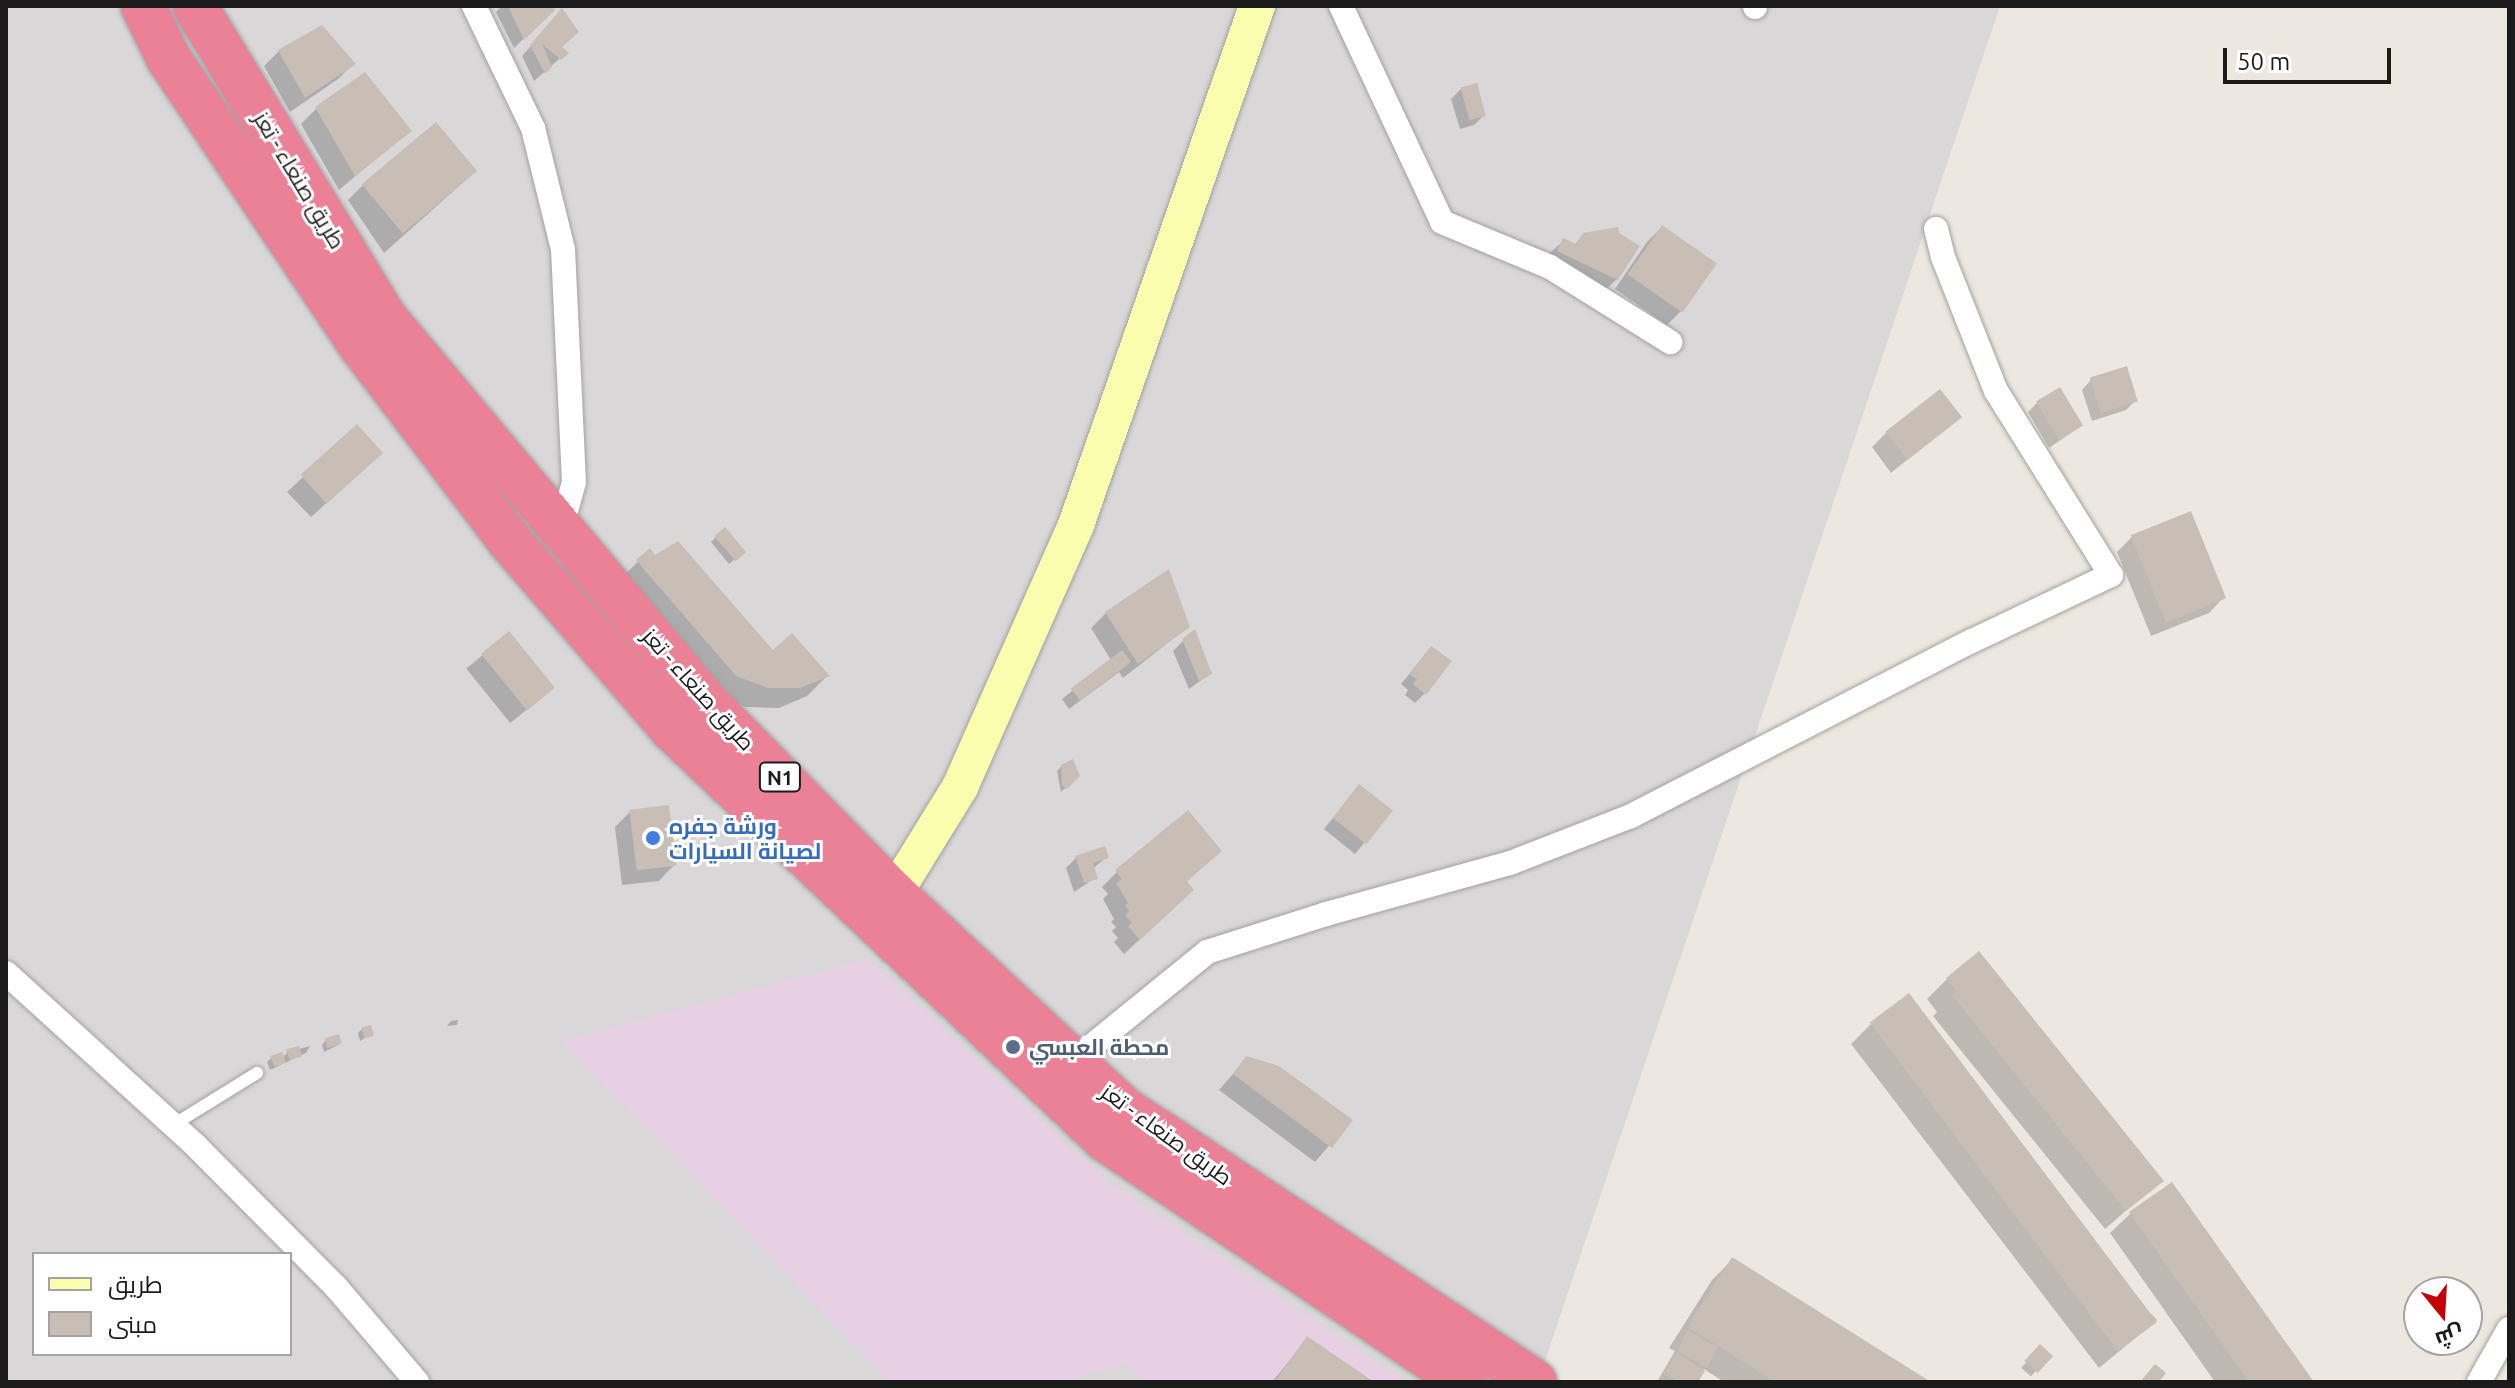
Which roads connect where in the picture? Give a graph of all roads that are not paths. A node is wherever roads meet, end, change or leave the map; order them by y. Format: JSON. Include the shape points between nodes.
{"nodes":[{"id":1,"x":143,"y":6,"type":"edge"},
{"id":2,"x":195,"y":6,"type":"edge"},
{"id":3,"x":474,"y":6,"type":"edge"},
{"id":4,"x":1257,"y":6,"type":"edge"},
{"id":5,"x":1341,"y":6,"type":"edge"},
{"id":6,"x":1936,"y":229,"type":"dead end"},
{"id":7,"x":1670,"y":342,"type":"dead end"},
{"id":8,"x":561,"y":529,"type":"junction"},
{"id":9,"x":894,"y":894,"type":"junction"},
{"id":10,"x":6,"y":973,"type":"edge"},
{"id":11,"x":1073,"y":1061,"type":"junction"},
{"id":12,"x":257,"y":1073,"type":"dead end"},
{"id":13,"x":173,"y":1125,"type":"junction"},
{"id":14,"x":2509,"y":1329,"type":"edge"},
{"id":15,"x":417,"y":1382,"type":"edge"},
{"id":16,"x":1465,"y":1382,"type":"edge"},
{"id":17,"x":1535,"y":1382,"type":"edge"},
{"id":18,"x":2479,"y":1382,"type":"edge"}],
"edges":[{"from":1,"to":16,"type":"highway","name":"طريق صنعاء - تعز","number":"N1","via":[[169,59],[359,343],[509,540],[672,729],[1105,1139]]},
{"from":2,"to":8,"type":"highway","name":"طريق صنعاء - تعز","number":"N1","via":[[384,317]]},
{"from":3,"to":8,"type":"street","via":[[533,128],[563,249],[574,482]]},
{"from":4,"to":9,"type":"street","via":[[1076,525],[960,787]]},
{"from":5,"to":7,"type":"street","via":[[1442,222],[1550,267]]},
{"from":6,"to":11,"type":"street","via":[[1996,391],[2111,575],[1631,816],[1510,863],[1207,952]]},
{"from":8,"to":9,"type":"highway","name":"طريق صنعاء - تعز","number":"N1","via":[[703,699]]},
{"from":9,"to":11,"type":"highway","name":"طريق صنعاء - تعز","number":"N1"},
{"from":10,"to":13,"type":"street"},
{"from":11,"to":17,"type":"highway","name":"طريق صنعاء - تعز","number":"N1","via":[[1124,1109]]},
{"from":12,"to":13,"type":"lane"},
{"from":13,"to":15,"type":"street","via":[[336,1287]]},
{"from":14,"to":18,"type":"street"}]}
